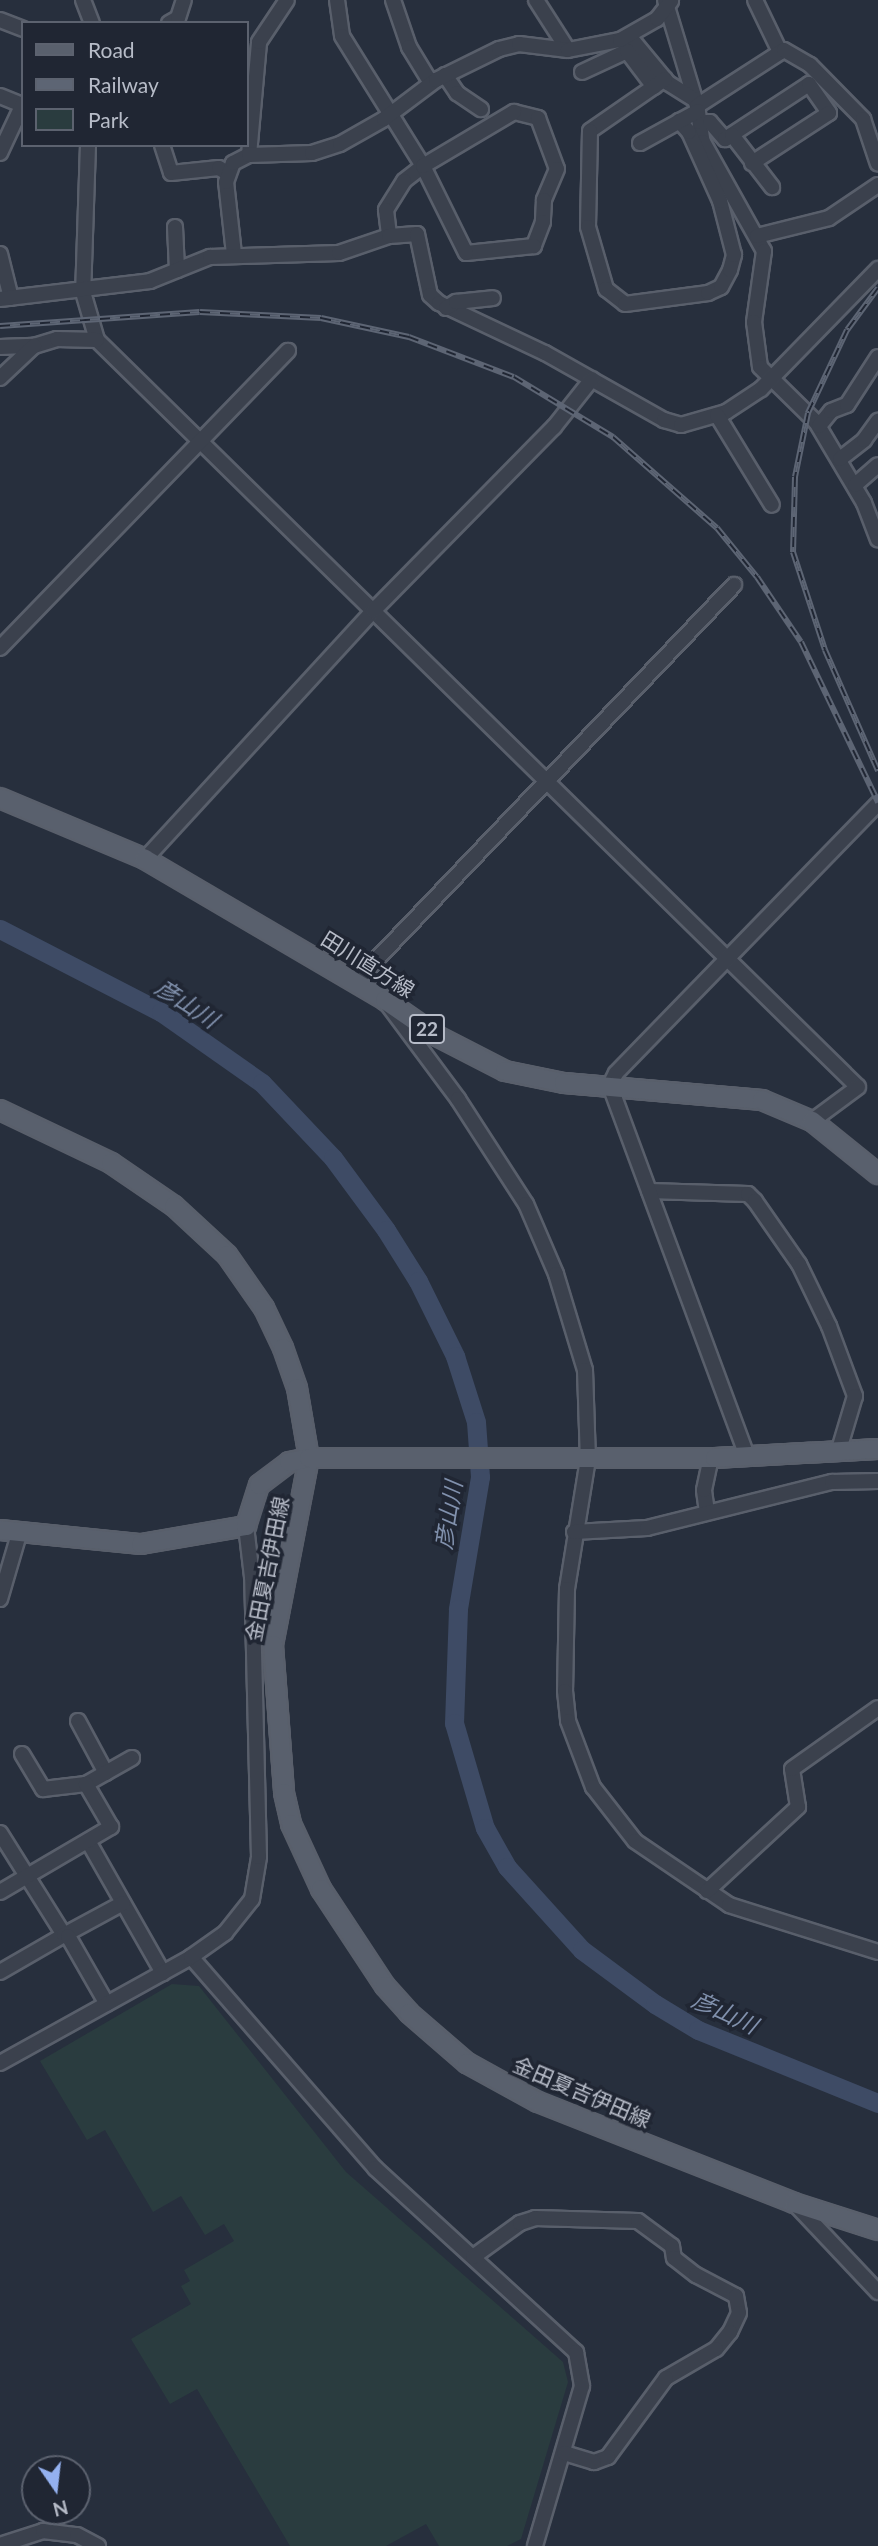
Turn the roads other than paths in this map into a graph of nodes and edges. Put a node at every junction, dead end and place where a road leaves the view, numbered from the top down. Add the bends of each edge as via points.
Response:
1 (83, 0) edge
2 (184, 0) edge
3 (337, 0) edge
4 (393, 0) edge
5 (536, 0) edge
6 (755, 0) edge
7 (284, 2) edge
8 (668, 2) edge
9 (0, 20) edge
10 (91, 21) edge
11 (173, 21) edge
12 (21, 28) edge
13 (629, 36) junction
14 (568, 50) junction
15 (780, 52) junction
16 (582, 72) dead end
17 (445, 75) junction
18 (431, 83) junction
19 (659, 83) junction
20 (0, 96) edge
21 (21, 104) edge
22 (21, 106) edge
23 (481, 109) dead end
24 (697, 110) junction
25 (391, 113) junction
26 (679, 121) junction
27 (732, 135) junction
28 (640, 143) dead end
29 (88, 147) edge
30 (163, 147) edge
31 (0, 153) edge
32 (249, 155) junction
33 (752, 163) junction
34 (878, 164) edge
35 (423, 166) junction
36 (227, 173) junction
37 (878, 185) edge
38 (772, 187) dead end
39 (175, 227) dead end
40 (389, 236) junction
41 (757, 236) junction
42 (0, 254) edge
43 (234, 254) junction
44 (878, 269) edge
45 (177, 270) junction
46 (83, 292) junction
47 (493, 298) dead end
48 (6, 299) edge
49 (446, 308) junction
50 (97, 341) junction
51 (34, 346) junction
52 (0, 347) edge
53 (288, 351) dead end
54 (878, 357) edge
55 (0, 378) edge
56 (774, 378) junction
57 (592, 379) junction
58 (717, 415) junction
59 (878, 421) edge
60 (819, 426) junction
61 (200, 442) junction
62 (840, 458) junction
63 (878, 465) edge
64 (855, 485) junction
65 (772, 505) dead end
66 (874, 514) edge
67 (878, 539) edge
68 (734, 585) dead end
69 (373, 611) junction
70 (0, 648) edge
71 (546, 783) junction
72 (0, 798) edge
73 (878, 804) edge
74 (145, 859) junction
75 (727, 957) junction
76 (355, 982) junction
77 (385, 1000) junction
78 (610, 1085) junction
79 (0, 1110) edge
80 (812, 1121) junction
81 (878, 1174) edge
82 (649, 1191) junction
83 (878, 1449) edge
84 (838, 1453) junction
85 (747, 1456) junction
86 (316, 1458) junction
87 (582, 1458) junction
88 (711, 1458) junction
89 (878, 1481) edge
90 (707, 1512) junction
91 (246, 1525) junction
92 (0, 1530) edge
93 (574, 1532) junction
94 (19, 1534) junction
95 (0, 1599) edge
96 (878, 1707) edge
97 (78, 1721) dead end
98 (22, 1754) dead end
99 (132, 1758) dead end
100 (106, 1773) junction
101 (86, 1784) junction
102 (0, 1833) edge
103 (88, 1841) junction
104 (28, 1876) junction
105 (707, 1891) junction
106 (0, 1892) edge
107 (123, 1903) junction
108 (66, 1936) junction
109 (878, 1952) edge
110 (191, 1957) junction
111 (0, 1972) edge
112 (163, 1973) junction
113 (107, 2004) junction
114 (1, 2060) edge
115 (794, 2203) junction
116 (878, 2230) edge
117 (473, 2257) junction
118 (878, 2292) edge
119 (564, 2453) junction
120 (0, 2545) edge
121 (98, 2546) edge
122 (535, 2546) edge

1 - 10 street
2 - 11 street
3 - 25 street via 342,36
4 - 18 street via 409,47
5 - 14 street
6 - 15 street
7 - 32 street via 259,42
8 - 13 street
8 - 24 street
9 - 12 street
13 - 14 street
13 - 19 street
14 - 17 street via 519,44
15 - 24 street
15 - 34 street via 795,54 810,65 863,119
16 - 19 street via 627,51
17 - 18 street
17 - 23 street via 457,93
18 - 25 street
19 - 24 street
19 - 26 street via 590,131 588,227 606,289 625,304 708,293 721,286 732,263 720,201
20 - 21 street
22 - 31 street
24 - 26 street
24 - 27 street via 725,139
24 - 41 street via 703,142
25 - 32 street via 340,144 312,153
25 - 35 street
26 - 28 street
27 - 33 street
27 - 33 street via 809,84 829,113
29 - 46 street
30 - 36 street via 171,173 219,168
32 - 36 street
33 - 38 street
35 - 35 street via 514,112 538,118 557,169 534,246 467,253
35 - 40 street via 404,181 386,210
36 - 43 street
37 - 41 street via 828,218
39 - 45 street
40 - 43 street via 338,253
40 - 49 street via 417,234 430,295
41 - 56 street via 764,260 754,322 760,367
42 - 48 street
43 - 45 street via 210,257
44 - 56 street
45 - 46 street via 150,281
46 - 48 street
46 - 50 street
47 - 49 street via 456,302
49 - 57 street
50 - 51 street via 57,339
50 - 61 street
51 - 52 street
51 - 55 street
53 - 61 street
54 - 60 street via 846,405 831,411
56 - 58 street
56 - 60 street
57 - 58 street via 681,425
57 - 69 street via 554,427
58 - 65 street
59 - 62 street via 864,440
60 - 62 street
61 - 69 street
61 - 70 street
62 - 64 street
63 - 64 street
64 - 66 street
66 - 67 street
68 - 71 street
69 - 71 street
69 - 74 street
71 - 75 street
71 - 76 street
72 - 74 main road, 田川直方線 / 22
73 - 75 street
74 - 76 main road, 田川直方線 / 22
75 - 78 street
75 - 80 street via 858,1087
76 - 77 main road, 田川直方線 / 22
77 - 78 main road, 田川直方線 / 22 via 437,1036 505,1071 564,1083
77 - 87 street via 526,1204 556,1274 584,1370
78 - 80 main road, 田川直方線 / 22 via 762,1100
78 - 82 street
79 - 86 main road, 金田夏吉伊田線 via 111,1163 174,1206 227,1255 264,1308 283,1348
80 - 81 main road, 田川直方線 / 22
82 - 84 street via 748,1194 755,1201 799,1264 830,1326 855,1396
82 - 85 street
83 - 84 main road, 金田夏吉伊田線
84 - 85 main road, 金田夏吉伊田線
85 - 88 main road, 金田夏吉伊田線
86 - 87 main road, 金田夏吉伊田線
86 - 91 main road, 金田夏吉伊田線 via 289,1462 259,1486
86 - 115 main road, 金田夏吉伊田線 via 276,1620 273,1686 291,1824 321,1889 358,1949 409,2013 479,2070 538,2102
87 - 88 main road, 金田夏吉伊田線
87 - 93 street
88 - 90 street via 704,1490
89 - 90 street via 832,1482
90 - 93 street via 647,1528
91 - 94 main road, 金田夏吉伊田線 via 141,1544
91 - 110 street via 254,1628 257,1879 241,1916
92 - 94 main road, 金田夏吉伊田線
93 - 105 street via 567,1589 565,1691 577,1752 593,1787 635,1842
94 - 95 street
96 - 105 street via 792,1769 797,1807
97 - 100 street
98 - 101 street via 43,1789
99 - 100 street
100 - 101 street
101 - 103 street via 111,1827
102 - 104 street
103 - 104 street
103 - 107 street
104 - 106 street
104 - 108 street
105 - 109 street via 729,1905
107 - 108 street
107 - 112 street
108 - 111 street
108 - 113 street
110 - 112 street
110 - 117 street via 375,2168
112 - 113 street
113 - 114 street
115 - 116 main road, 金田夏吉伊田線
115 - 118 street
117 - 119 street via 576,2353 583,2378
117 - 119 street via 520,2223 535,2218 638,2221 672,2246 674,2258 696,2275 736,2296 739,2313 730,2332 716,2349 666,2378 608,2457 594,2462
119 - 122 street
120 - 121 street via 43,2531 77,2535

